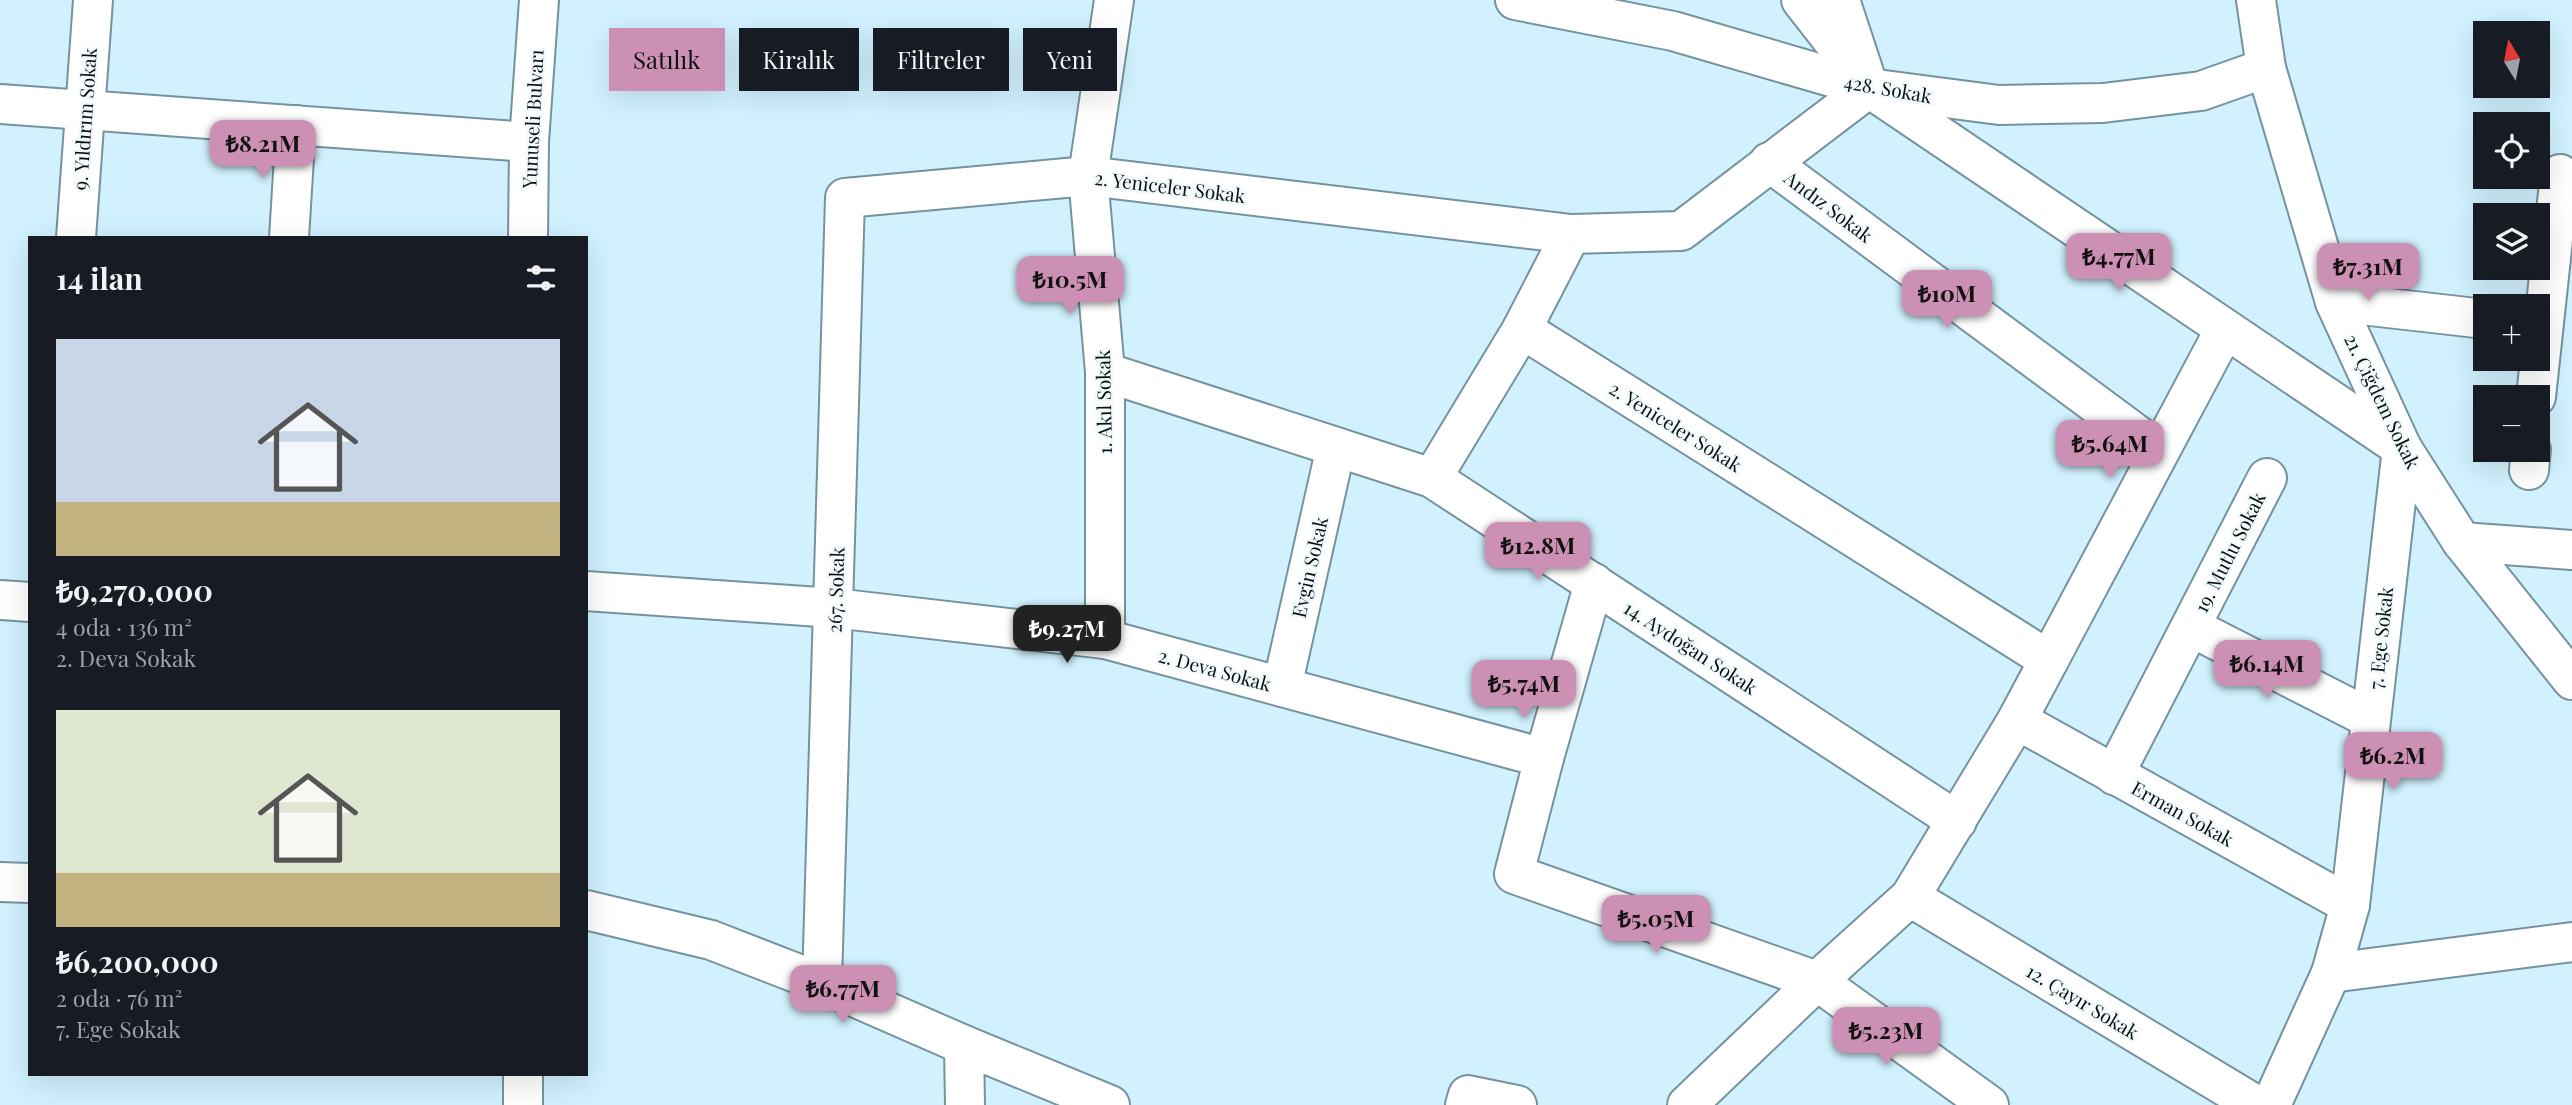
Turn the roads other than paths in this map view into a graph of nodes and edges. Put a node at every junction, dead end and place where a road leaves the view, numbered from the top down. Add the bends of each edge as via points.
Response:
1 (93, 0) edge
2 (539, 0) edge
3 (1114, 0) edge
4 (1515, 0) edge
5 (1801, 0) edge
6 (1840, 0) edge
7 (2256, 0) edge
8 (2266, 68) junction
9 (1869, 88) junction
10 (0, 104) edge
11 (85, 110) junction
12 (296, 125) junction
13 (529, 142) junction
14 (1769, 162) junction
15 (2560, 174) dead end
16 (1088, 176) junction
17 (845, 198) joint
18 (1571, 234) junction
19 (76, 236) edge
20 (289, 236) edge
21 (528, 236) edge
22 (2335, 302) junction
23 (2473, 317) edge
24 (2551, 326) edge
25 (1522, 329) junction
26 (2225, 329) junction
27 (1105, 372) junction
28 (2539, 385) edge
29 (1336, 447) junction
30 (2402, 449) junction
31 (2159, 451) junction
32 (1433, 478) junction
33 (2267, 478) dead end
34 (2462, 542) junction
35 (2572, 550) edge
36 (1594, 583) junction
37 (588, 591) edge
38 (0, 600) edge
39 (28, 602) edge
40 (834, 608) junction
41 (2191, 627) junction
42 (1105, 639) junction
43 (2049, 660) junction
44 (2566, 663) edge
45 (1282, 687) junction
46 (2371, 719) junction
47 (2017, 720) junction
48 (1544, 758) junction
49 (2114, 775) junction
50 (1957, 821) junction
51 (0, 882) edge
52 (28, 883) edge
53 (1910, 897) junction
54 (2350, 905) junction
55 (588, 910) edge
56 (2572, 942) edge
57 (2331, 974) junction
58 (1817, 981) junction
59 (822, 983) junction
60 (964, 1045) junction
61 (523, 1076) edge
62 (523, 1105) edge
63 (965, 1105) edge
64 (1110, 1105) edge
65 (1465, 1105) edge
66 (1517, 1105) edge
67 (1687, 1105) edge
68 (1989, 1105) edge
69 (2256, 1105) edge
70 (2270, 1105) edge

1 - 11 street, 9. Yıldırım Sokak
2 - 13 street, Yunuseli Bulvarı
3 - 16 street, 1. Akıl Sokak
4 - 9 street, 428. Sokak via 1673,31
5 - 9 street
6 - 9 street
7 - 8 street, 21. Çiğdem Sokak
8 - 9 street, 428. Sokak via 2201,91 2103,103 1999,105
8 - 22 street, 21. Çiğdem Sokak
9 - 14 street, 2. Yeniceler Sokak
9 - 26 street
10 - 11 street
11 - 12 street
11 - 19 street, 9. Yıldırım Sokak
12 - 13 street
12 - 20 street
13 - 21 street, Yunuseli Bulvarı
14 - 18 street, 2. Yeniceler Sokak via 1681,231
14 - 31 street, Andız Sokak
15 - 24 street
16 - 17 street, 2. Yeniceler Sokak
16 - 18 street, 2. Yeniceler Sokak
16 - 27 street, 1. Akıl Sokak
17 - 40 street, 267. Sokak
18 - 25 street
22 - 23 street
22 - 30 street, 21. Çiğdem Sokak
24 - 28 street
25 - 32 street
25 - 43 street, 2. Yeniceler Sokak
26 - 30 street
26 - 31 street
27 - 29 street, 14. Aydoğan Sokak
27 - 42 street, 1. Akıl Sokak
29 - 32 street, 14. Aydoğan Sokak
29 - 45 street, Evgin Sokak
30 - 34 street, 21. Çiğdem Sokak
30 - 46 street, 7. Ege Sokak
31 - 43 street
32 - 36 street, 14. Aydoğan Sokak
33 - 41 street, 19. Mutlu Sokak
34 - 35 street
34 - 44 street, 21. Çiğdem Sokak
36 - 48 street
36 - 50 street, 14. Aydoğan Sokak
37 - 40 street, 2. Deva Sokak
38 - 39 street
40 - 42 street, 2. Deva Sokak
40 - 59 street, 267. Sokak
41 - 46 street
41 - 49 street, 19. Mutlu Sokak
42 - 45 street, 2. Deva Sokak
43 - 47 street
45 - 48 street, 2. Deva Sokak
46 - 54 street, 7. Ege Sokak
47 - 49 street, Erman Sokak
47 - 50 street
48 - 58 street via 1514,874
49 - 54 street, Erman Sokak
50 - 53 street
51 - 52 street
53 - 58 street
53 - 69 street, 12. Çayır Sokak
54 - 57 street, 7. Ege Sokak
55 - 59 street via 711,940
56 - 57 street
57 - 70 street, 7. Ege Sokak
58 - 67 street
58 - 68 street
59 - 60 street
60 - 63 street
60 - 64 street
61 - 62 street
65 - 66 street via 1468,1095

